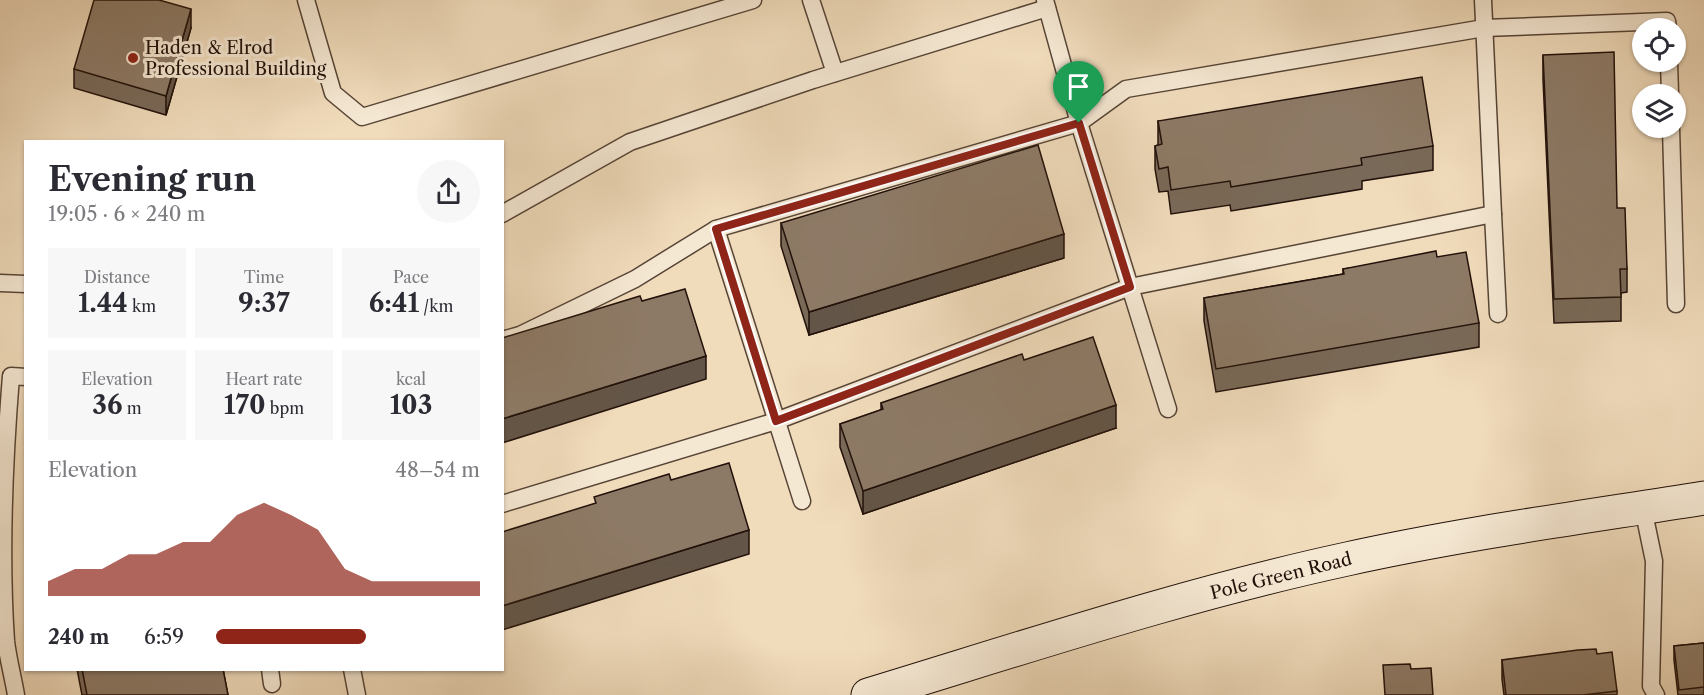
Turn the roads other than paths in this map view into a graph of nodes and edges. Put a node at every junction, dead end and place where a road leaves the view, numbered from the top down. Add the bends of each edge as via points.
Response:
1 (306, 0) edge
2 (753, 0) edge
3 (811, 0) edge
4 (1483, 0) edge
5 (1046, 4) edge
6 (1632, 22) edge
7 (1484, 28) junction
8 (835, 73) junction
9 (1079, 123) junction
10 (1671, 138) edge
11 (504, 213) edge
12 (1493, 214) junction
13 (716, 229) junction
14 (0, 283) edge
15 (24, 284) edge
16 (1130, 287) junction
17 (1676, 304) dead end
18 (1498, 314) dead end
19 (504, 339) edge
20 (24, 376) edge
21 (1168, 409) dead end
22 (776, 421) junction
23 (1704, 498) edge
24 (802, 501) dead end
25 (504, 503) edge
26 (1643, 508) junction
27 (2, 618) edge
28 (352, 671) edge
29 (16, 695) edge
30 (357, 695) edge
31 (868, 695) edge
32 (1656, 695) edge

1 - 2 lane via 333,93 362,117
3 - 8 lane
4 - 7 lane
5 - 8 lane
5 - 9 lane
6 - 7 lane
7 - 9 lane via 1126,88
7 - 12 lane
8 - 11 lane via 630,142
9 - 13 lane
9 - 16 lane
10 - 17 lane
12 - 16 lane
12 - 18 lane
13 - 19 lane via 635,279
13 - 22 lane
14 - 15 lane
16 - 21 lane
16 - 22 lane
20 - 27 lane via 11,376 4,459
22 - 24 lane
22 - 25 lane
23 - 26 main road, Pole Green Road
26 - 31 main road, Pole Green Road via 1359,557 1259,580
26 - 32 lane via 1653,561 1651,686
27 - 29 lane
28 - 30 lane

